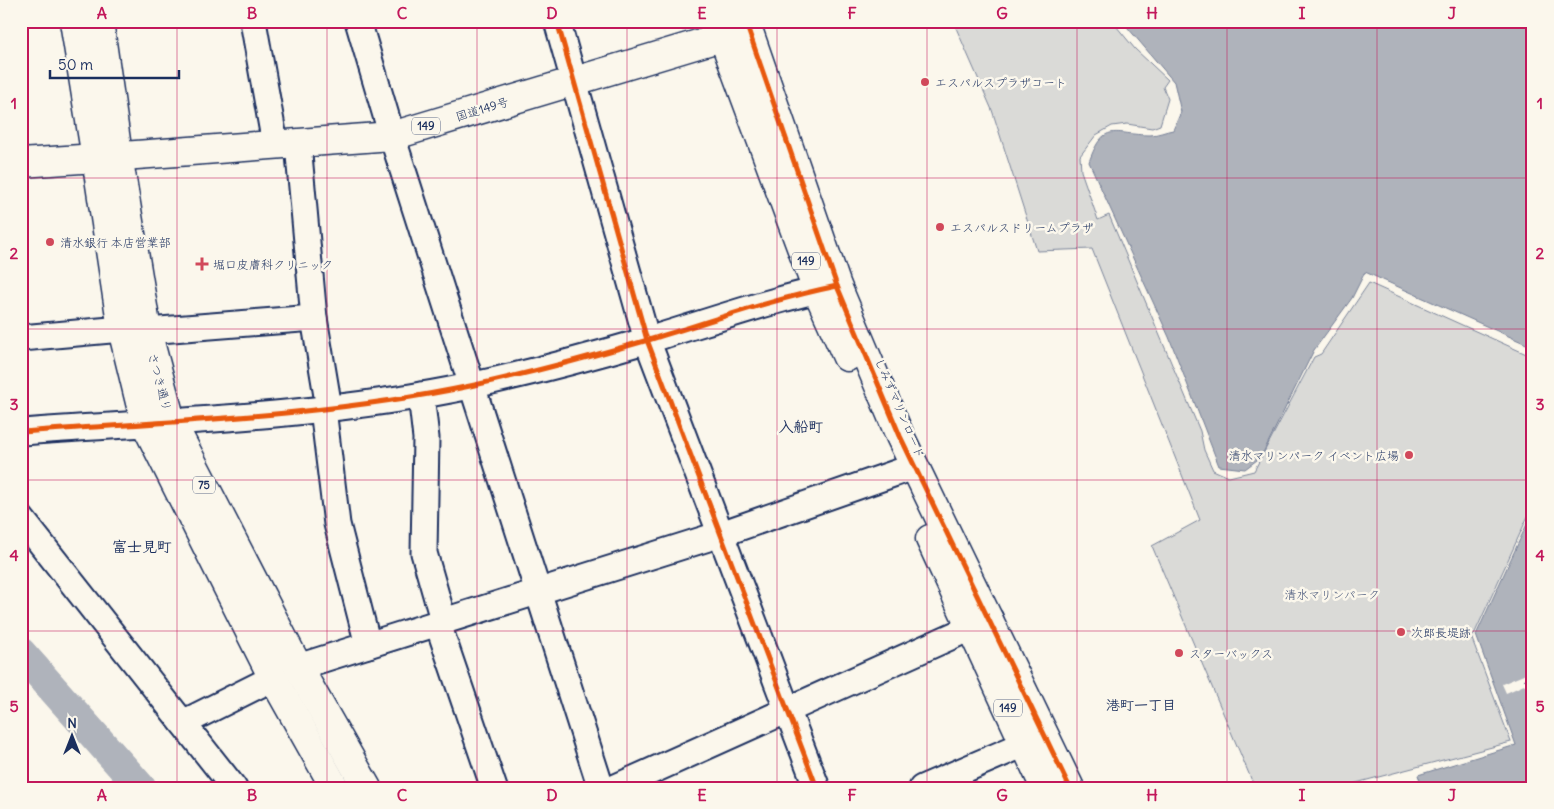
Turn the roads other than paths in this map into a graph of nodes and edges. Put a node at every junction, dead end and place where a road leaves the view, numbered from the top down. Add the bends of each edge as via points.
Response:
1 (74, 21) edge
2 (99, 21) edge
3 (253, 21) edge
4 (358, 21) edge
5 (557, 21) edge
6 (729, 26) edge
7 (574, 82) junction
8 (392, 136) junction
9 (287, 144) junction
10 (107, 157) junction
11 (21, 163) edge
12 (827, 288) junction
13 (314, 318) junction
14 (135, 330) junction
15 (21, 338) edge
16 (647, 340) junction
17 (472, 385) junction
18 (421, 395) junction
19 (326, 409) junction
20 (158, 422) junction
21 (21, 432) edge
22 (906, 469) junction
23 (21, 518) edge
24 (721, 534) junction
25 (540, 592) junction
26 (441, 623) junction
27 (980, 624) junction
28 (368, 645) junction
29 (298, 667) junction
30 (273, 678) junction
31 (788, 711) junction
32 (184, 724) junction
33 (1036, 739) junction
34 (234, 788) edge
35 (335, 788) edge
36 (368, 788) edge
37 (494, 788) edge
38 (601, 788) edge
39 (614, 788) edge
40 (817, 788) edge
41 (922, 788) edge
42 (1045, 788) edge
43 (1070, 788) edge

1 - 10 main road, さつき通り
2 - 10 main road, さつき通り
3 - 9 street
4 - 8 street
5 - 7 street
6 - 7 main road, 国道149号 / 149
6 - 12 main road, しみずマリンロード / 149
7 - 8 main road, 国道149号 / 149
7 - 16 street
8 - 9 main road, 国道149号 / 149
8 - 17 street
9 - 10 main road, 国道149号 / 149
9 - 13 street
10 - 11 main road, 国道149号
10 - 14 main road, さつき通り / 75
12 - 16 street
12 - 22 main road, しみずマリンロード / 149
13 - 14 street
13 - 19 street
14 - 15 street
14 - 20 main road, さつき通り / 75
16 - 17 street
16 - 24 street
17 - 18 street
17 - 25 street
18 - 19 street
18 - 26 street via 426,438 424,553
19 - 20 street
19 - 28 street via 337,524
20 - 21 street
20 - 29 main road, さつき通り / 75
20 - 30 main road, さつき通り / 75
22 - 24 street
22 - 27 main road, しみずマリンロード / 149
23 - 32 street
24 - 25 street
24 - 31 street
25 - 26 street
25 - 38 street
26 - 28 street
26 - 37 street
27 - 31 street
27 - 33 main road, しみずマリンロード / 149
28 - 29 street
29 - 30 main road
29 - 36 main road, さつき通り / 75
30 - 32 street
30 - 35 main road, さつき通り / 75
31 - 39 street
31 - 40 street
32 - 34 street
33 - 41 street
33 - 42 main road, しみずマリンロード / 149
33 - 43 main road, しみずマリンロード / 149

